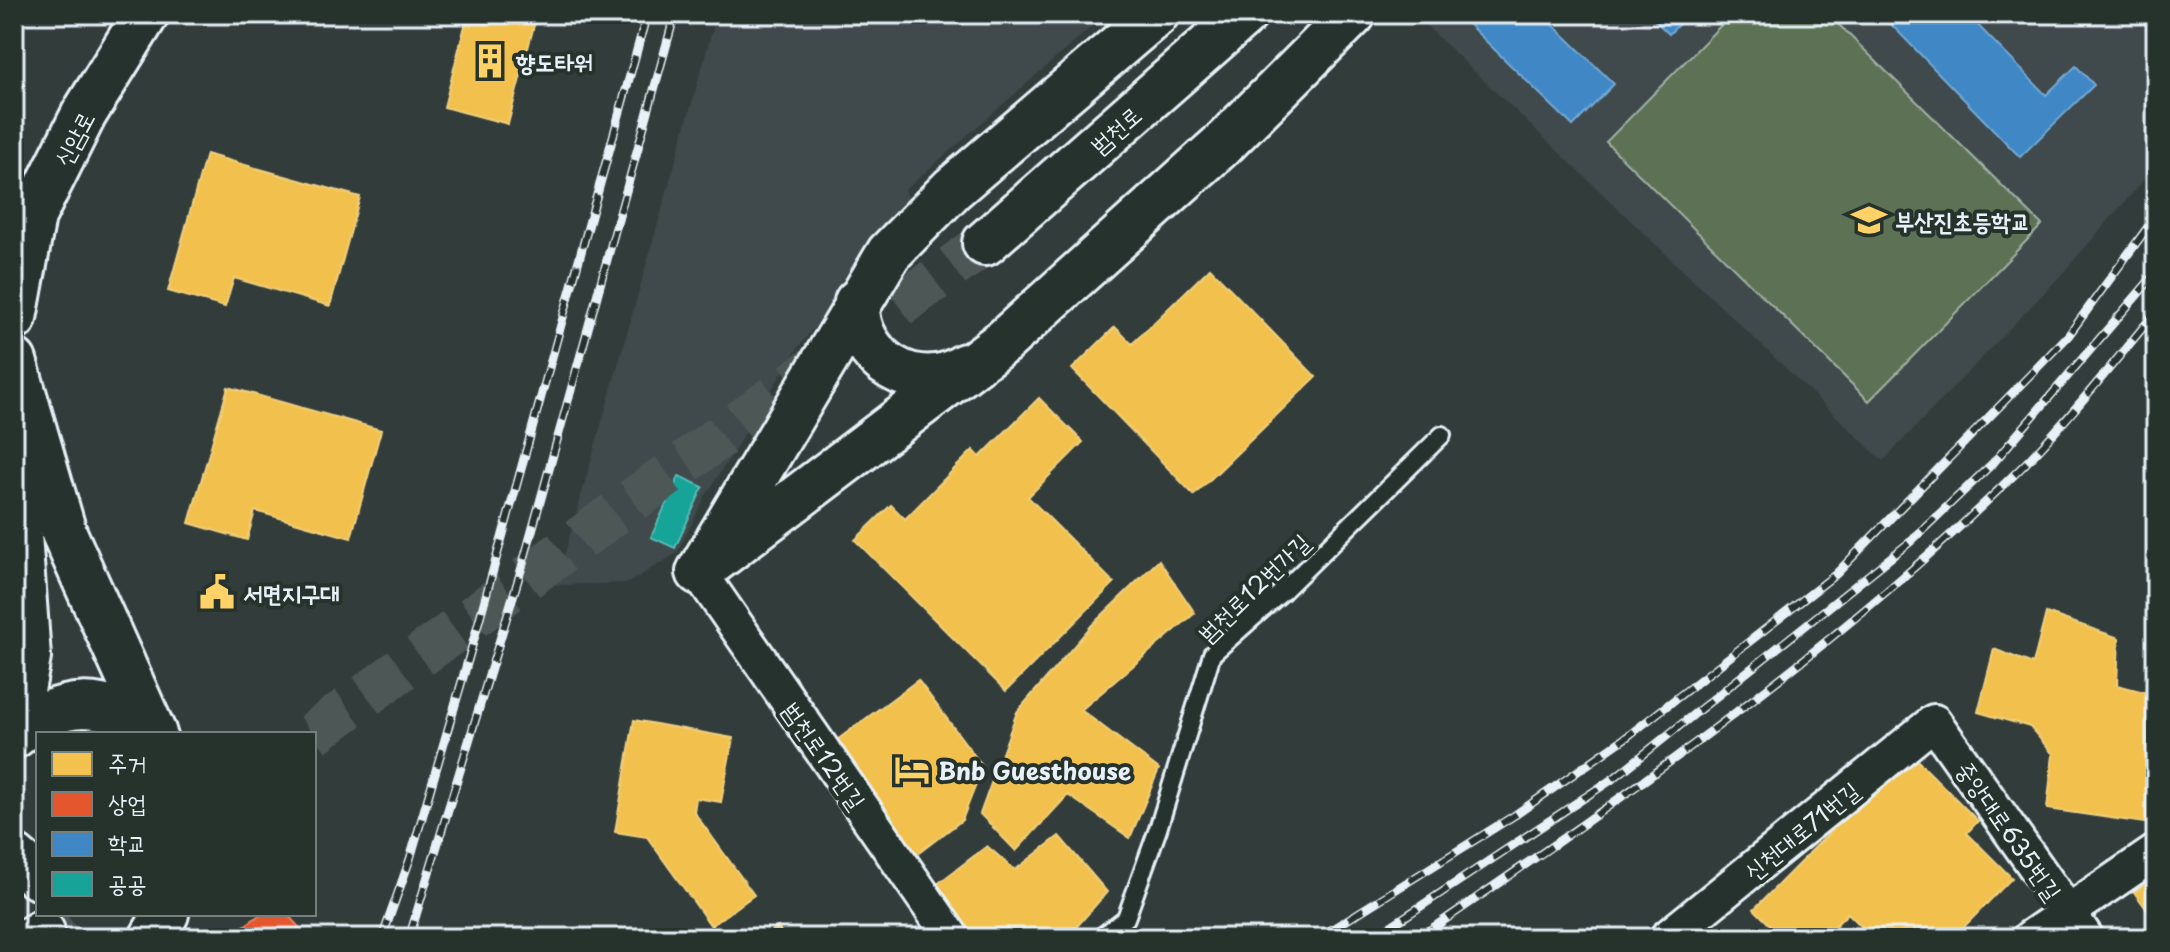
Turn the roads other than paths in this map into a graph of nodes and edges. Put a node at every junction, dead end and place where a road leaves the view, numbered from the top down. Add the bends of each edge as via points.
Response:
1 (146, 14) edge
2 (1156, 14) edge
3 (1245, 14) edge
4 (1353, 14) edge
5 (985, 243) tunnel mouth
6 (857, 302) junction
7 (14, 318) edge
8 (1004, 341) junction
9 (14, 361) edge
10 (1442, 435) dead end
11 (14, 467) edge
12 (699, 572) junction
13 (1934, 722) joint
14 (150, 732) edge
15 (151, 732) edge
16 (14, 735) edge
17 (2156, 852) edge
18 (14, 857) edge
19 (36, 875) edge
20 (165, 916) edge
21 (2077, 925) edge
22 (152, 938) edge
23 (952, 938) edge
24 (1100, 938) edge
25 (1667, 938) edge
26 (2030, 938) edge

1 - 7 main road, 신암로 via 84,114 33,216
2 - 6 main road via 952,189 889,253
3 - 5 main road, 범천로
4 - 8 main road via 1225,142
6 - 8 main road via 856,321 871,350 897,372 923,380 954,373
6 - 12 main road
8 - 12 main road
9 - 15 main road via 64,533
10 - 24 lane, 범천로12번가길 via 1212,654 1126,918
11 - 16 main road via 28,657
12 - 23 street, 범천로12번길
13 - 21 street, 중앙대로635번길
13 - 25 street, 신천대로71번길
14 - 16 main road via 131,717 102,706 70,706 40,716
17 - 21 street
18 - 19 main road
20 - 22 main road
21 - 26 street

